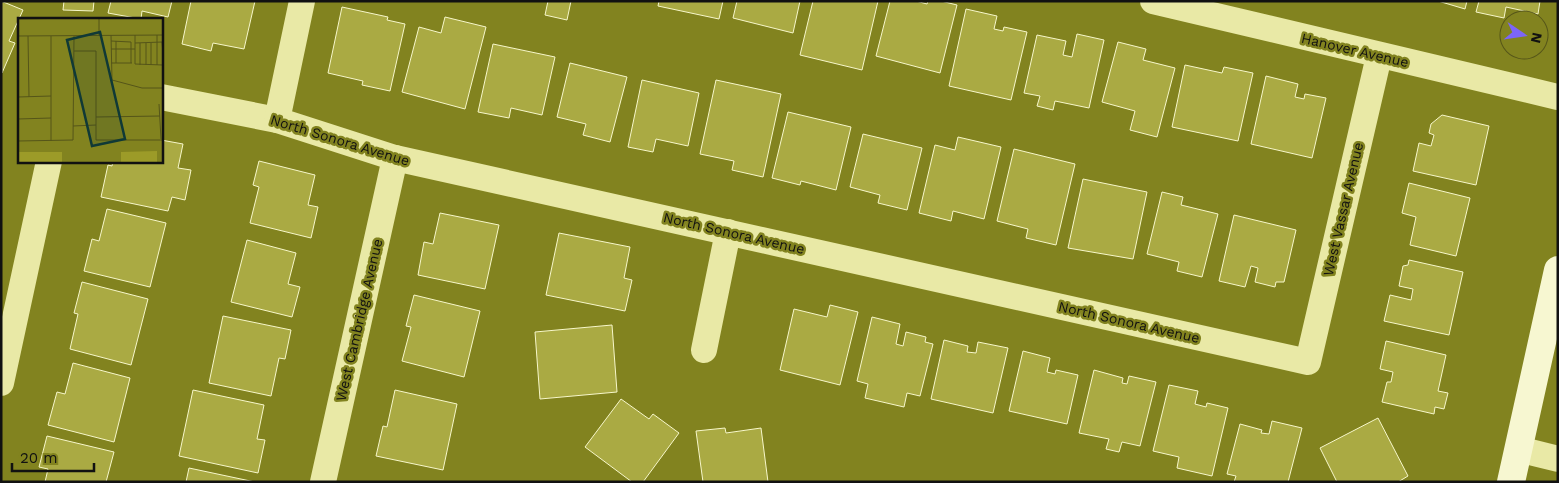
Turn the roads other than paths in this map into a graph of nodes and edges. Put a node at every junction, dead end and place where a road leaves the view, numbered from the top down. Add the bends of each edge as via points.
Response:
1 (302, 1) edge
2 (1153, 1) edge
3 (1379, 56) junction
4 (162, 97) edge
5 (1558, 97) edge
6 (277, 120) junction
7 (395, 158) junction
8 (49, 162) edge
9 (728, 232) junction
10 (1558, 270) edge
11 (704, 350) dead end
12 (1308, 362) joint
13 (1, 383) edge
14 (1518, 449) junction
15 (1558, 458) edge
16 (323, 482) edge
17 (1511, 482) edge

1 - 6 street
2 - 3 street, Hanover Avenue
3 - 5 street, Hanover Avenue
3 - 12 street, West Vassar Avenue
4 - 6 street, North Sonora Avenue
6 - 7 street, North Sonora Avenue
7 - 9 street, North Sonora Avenue
7 - 16 street, West Cambridge Avenue
8 - 13 street
9 - 11 street
9 - 12 street, North Sonora Avenue
10 - 14 main road
14 - 15 street
14 - 17 main road

